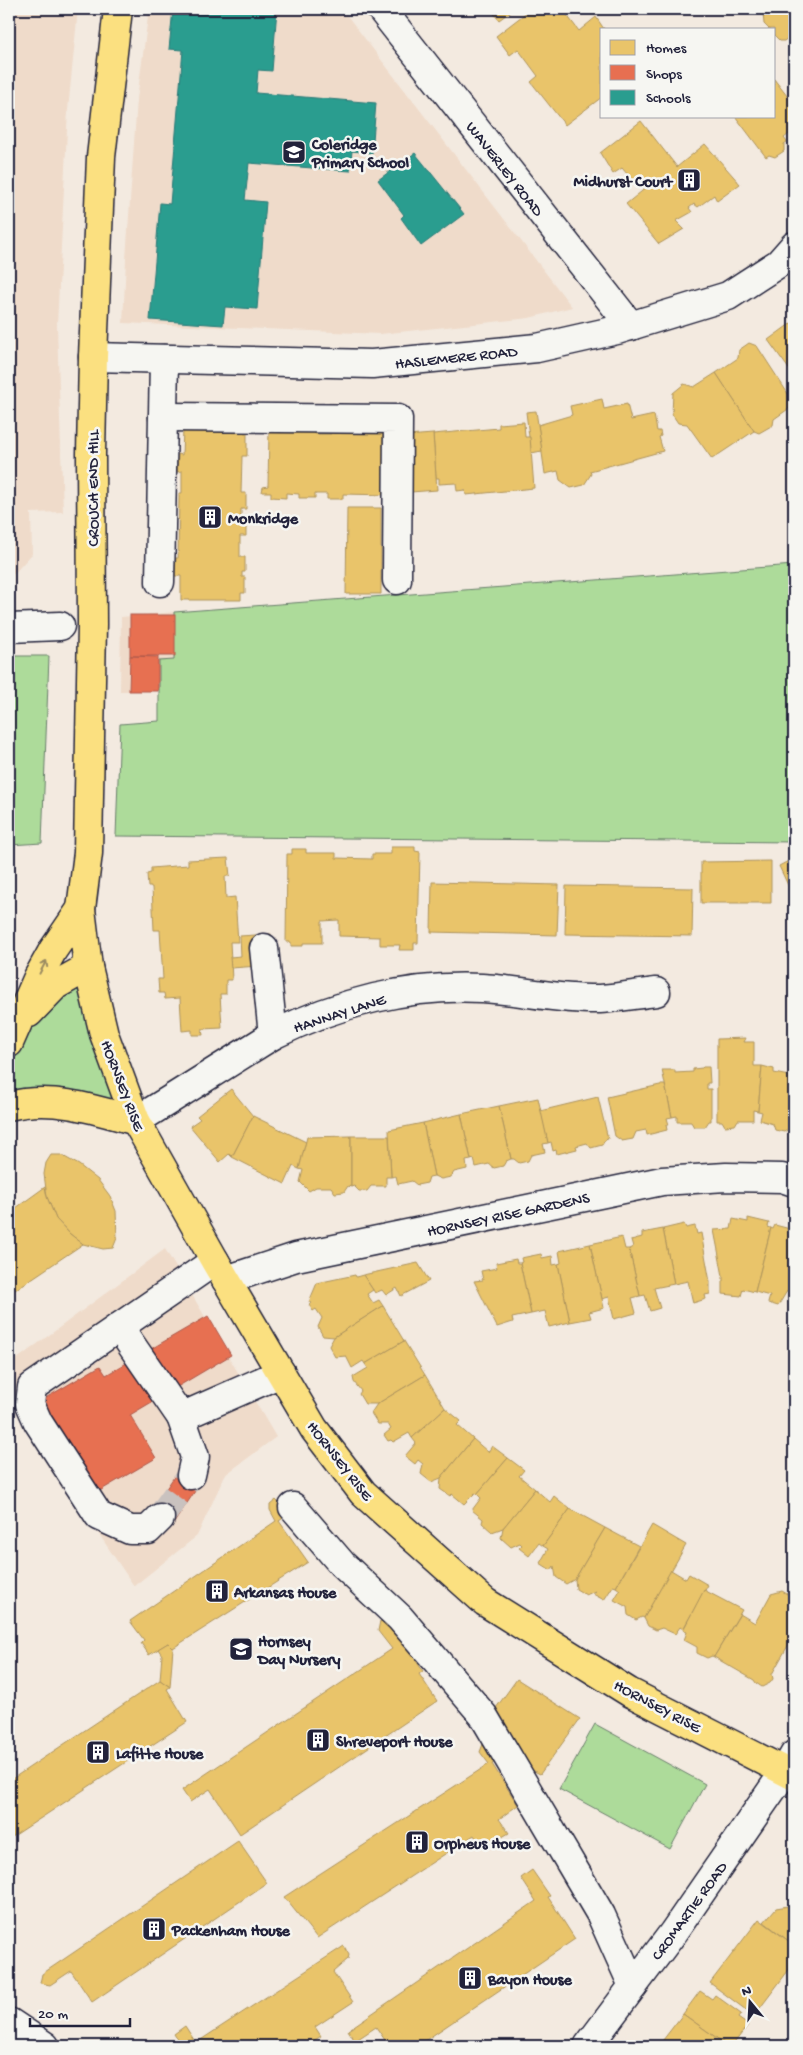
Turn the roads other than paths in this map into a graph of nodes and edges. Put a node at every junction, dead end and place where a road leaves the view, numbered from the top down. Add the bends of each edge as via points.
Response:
1 (118, 9) edge
2 (381, 9) edge
3 (794, 246) edge
4 (631, 326) junction
5 (93, 357) junction
6 (164, 359) junction
7 (163, 417) junction
8 (397, 580) dead end
9 (160, 582) dead end
10 (60, 626) dead end
11 (9, 628) edge
12 (81, 909) junction
13 (264, 948) dead end
14 (88, 967) junction
15 (656, 992) dead end
16 (12, 1035) edge
17 (273, 1035) junction
18 (9, 1106) edge
19 (136, 1121) junction
20 (794, 1182) edge
21 (220, 1271) junction
22 (119, 1328) junction
23 (281, 1373) junction
24 (182, 1417) junction
25 (191, 1475) tunnel mouth
26 (293, 1507) dead end
27 (160, 1518) tunnel mouth
28 (791, 1767) edge
29 (633, 1986) junction
30 (9, 2022) edge
31 (45, 2046) edge
32 (588, 2046) edge

1 - 5 main road, CROUCH END HILL via 101,157
2 - 4 street, WAVERLEY ROAD
3 - 4 street, HASLEMERE ROAD via 779,262 728,296
4 - 6 street, HASLEMERE ROAD via 537,348 372,364
5 - 6 street, HASLEMERE ROAD
5 - 12 main road, CROUCH END HILL via 91,722 88,853
6 - 7 street
7 - 8 street via 398,419
7 - 9 street
10 - 11 street
12 - 14 main road, CROUCH END HILL
16 -> 12 main road via 52,950
13 - 17 street
14 - 16 main road via 56,985
14 - 19 main road, HORNSEY RISE via 104,1034
15 - 17 street, HANNAY LANE via 599,999 482,988 429,989 370,998 297,1023
17 - 19 street, HANNAY LANE
18 - 19 main road via 24,1102 78,1105
19 - 21 main road, HORNSEY RISE
20 - 21 street, HORNSEY RISE GARDENS via 782,1178 726,1177 662,1181
21 - 22 street, HORNSEY RISE GARDENS
21 - 23 main road, HORNSEY RISE
22 - 24 street
22 - 27 street, HORNSEY RISE GARDENS via 32,1387 30,1404 38,1422 99,1516 130,1530 148,1530
23 - 24 street
23 - 28 main road, HORNSEY RISE via 314,1429 363,1493 485,1602 629,1692
24 - 25 street via 195,1457
26 - 29 street via 342,1564 400,1618 483,1715 601,1915
28 - 29 street, CROMARTIE ROAD
29 - 32 street, CROMARTIE ROAD
30 - 31 street

